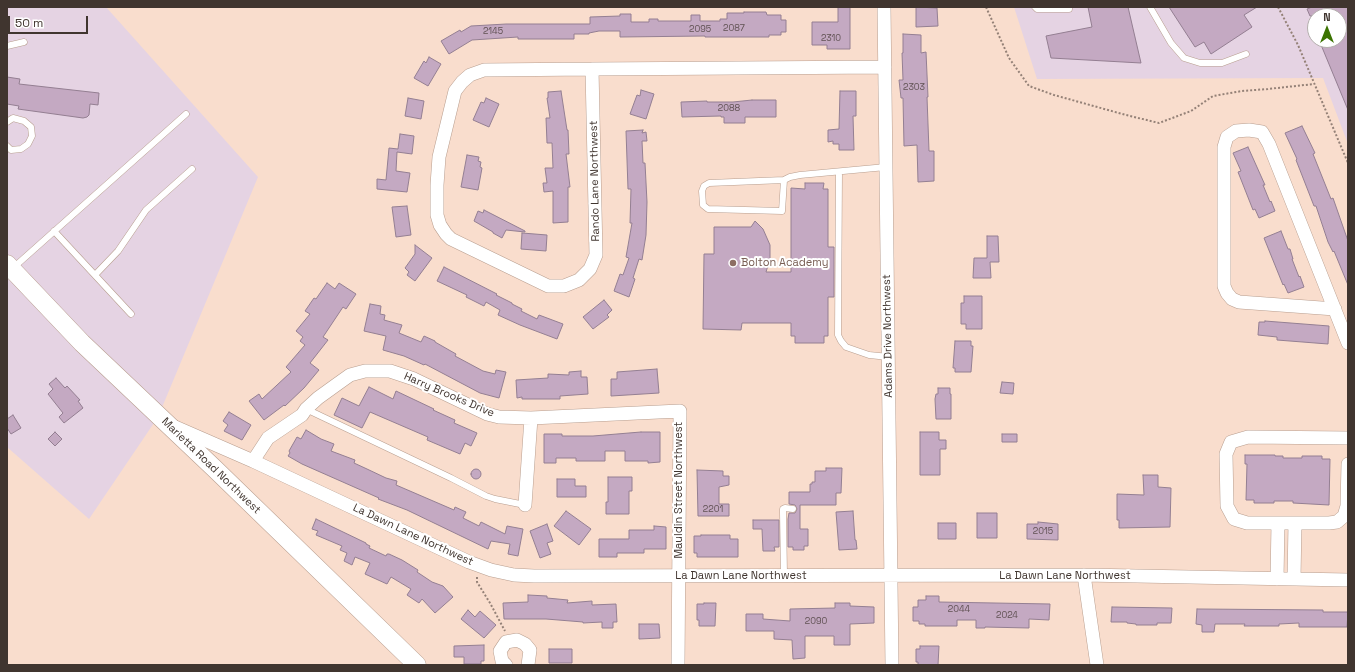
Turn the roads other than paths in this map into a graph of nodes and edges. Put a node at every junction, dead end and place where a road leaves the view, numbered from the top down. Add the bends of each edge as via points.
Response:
1 (884, 7) edge
2 (1035, 7) edge
3 (1069, 7) edge
4 (1150, 7) edge
5 (24, 42) dead end
6 (7, 46) edge
7 (1246, 54) dead end
8 (885, 68) junction
9 (592, 69) junction
10 (186, 114) dead end
11 (7, 122) edge
12 (8, 150) edge
13 (886, 168) junction
14 (192, 169) dead end
15 (839, 172) junction
16 (784, 180) junction
17 (54, 231) junction
18 (9, 267) edge
19 (95, 275) junction
20 (1335, 309) junction
21 (131, 314) dead end
22 (1348, 343) edge
23 (889, 357) junction
24 (306, 410) junction
25 (680, 411) joint
26 (531, 418) junction
27 (166, 423) junction
28 (1348, 438) edge
29 (254, 461) junction
30 (1348, 464) edge
31 (525, 505) joint
32 (793, 509) dead end
33 (1278, 523) junction
34 (1295, 523) junction
35 (891, 575) junction
36 (678, 576) junction
37 (784, 576) junction
38 (1084, 576) junction
39 (1277, 579) junction
40 (1294, 579) junction
41 (1348, 580) edge
42 (417, 665) edge
43 (506, 665) edge
44 (528, 665) edge
45 (678, 665) edge
46 (892, 665) edge
47 (1097, 665) edge

1 - 8 street, Adams Drive Northwest
2 - 3 lane
4 - 7 lane via 1171,43 1184,58 1200,63 1222,63
5 - 6 lane
8 - 9 street, Rando Lane Northwest
8 - 13 street, Adams Drive Northwest
9 - 9 street, Rando Lane Northwest via 484,70 470,75 455,91 439,156 437,215 446,234 548,286 564,286 579,280 590,269 596,255
10 - 17 lane
11 - 12 lane via 13,118 24,121 31,127 32,136 28,144 21,149
13 - 15 lane
13 - 23 street, Adams Drive Northwest
14 - 19 lane via 146,210 118,251
15 - 16 lane via 790,176
15 - 23 lane via 838,335 846,347 869,356
16 - 16 lane via 709,183 702,191 703,205 708,209 782,211
17 - 18 lane
17 - 19 lane
18 - 27 main road, Marietta Road Northwest via 82,343
19 - 21 lane
20 - 20 street via 1269,144 1262,132 1236,131 1227,137 1224,148 1224,286 1227,293 1239,302
20 - 22 street
23 - 35 street, Adams Drive Northwest
24 - 26 street, Harry Brooks Drive via 318,398 350,376 365,371 390,371 414,379 487,414
24 - 29 street, Harry Brooks Drive via 268,438
24 - 31 lane via 486,496
25 - 26 street, Harry Brooks Drive
25 - 36 street, Mauldin Street Northwest
26 - 31 street
27 - 29 street, La Dawn Lane Northwest
27 - 42 main road, Marietta Road Northwest
28 - 33 street via 1248,436 1231,442 1226,454 1227,506 1234,519 1247,523
29 - 36 street, La Dawn Lane Northwest via 491,570 534,576
30 - 34 street via 1347,506 1344,516 1337,522
32 - 37 lane via 785,508 783,513
33 - 34 street
33 - 39 street
34 - 40 street
35 - 37 street, La Dawn Lane Northwest
35 - 38 street, La Dawn Lane Northwest
35 - 46 street, Adams Drive Northwest
36 - 37 street, La Dawn Lane Northwest
36 - 45 street, Mauldin Street Northwest
38 - 39 street, La Dawn Lane Northwest
38 - 47 street
39 - 40 street, La Dawn Lane Northwest
40 - 41 street, La Dawn Lane Northwest
43 - 44 street via 502,661 500,650 506,642 517,640 530,650

